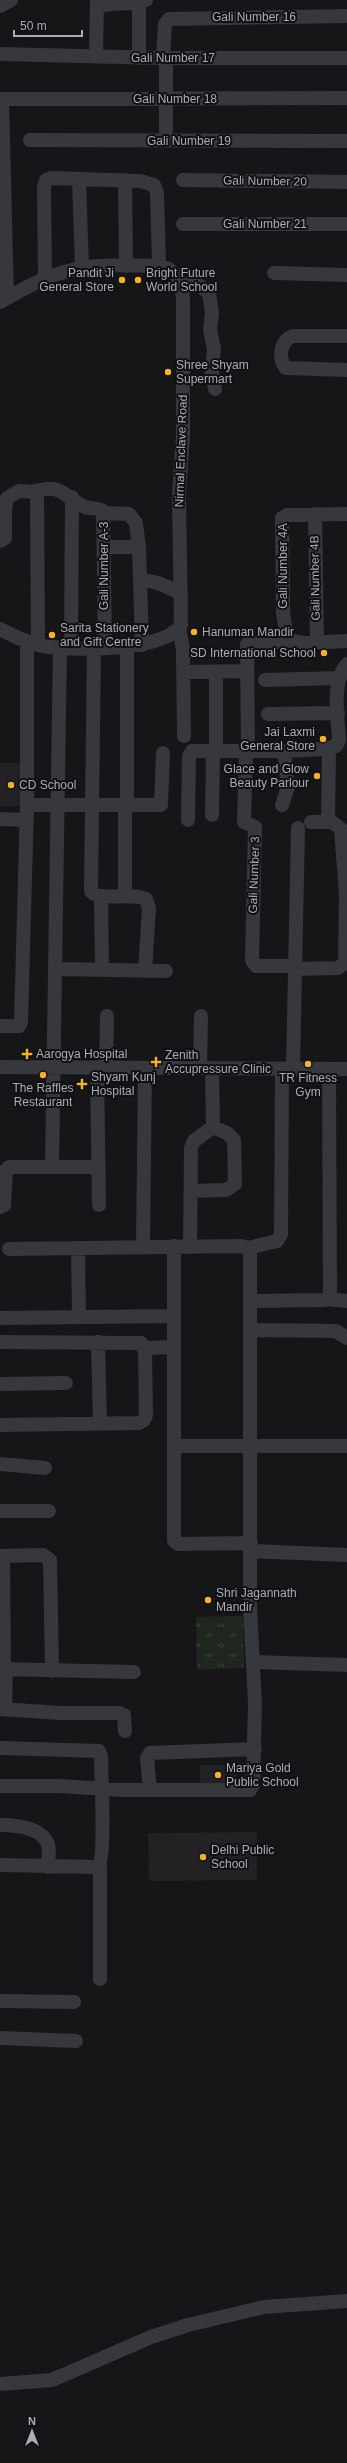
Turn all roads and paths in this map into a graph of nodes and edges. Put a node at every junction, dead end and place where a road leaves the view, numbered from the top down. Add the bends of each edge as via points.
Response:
1 (11, 0) edge
2 (142, 1) edge
3 (97, 4) edge
4 (0, 6) edge
5 (347, 16) edge
6 (0, 54) edge
7 (96, 57) junction
8 (139, 58) junction
9 (164, 58) junction
10 (347, 58) edge
11 (347, 98) edge
12 (166, 100) junction
13 (2, 129) edge
14 (30, 140) dead end
15 (166, 141) junction
16 (347, 141) edge
17 (79, 179) junction
18 (125, 180) junction
19 (184, 180) dead end
20 (347, 182) edge
21 (182, 224) dead end
22 (347, 224) edge
23 (126, 266) junction
24 (158, 266) junction
25 (82, 268) junction
26 (274, 273) dead end
27 (347, 275) edge
28 (45, 279) junction
29 (181, 285) junction
30 (3, 300) edge
31 (347, 336) edge
32 (347, 370) edge
33 (215, 389) dead end
34 (36, 491) junction
35 (72, 497) junction
36 (104, 513) junction
37 (315, 514) junction
38 (347, 514) edge
39 (0, 541) edge
40 (104, 547) junction
41 (139, 547) junction
42 (140, 579) junction
43 (181, 593) junction
44 (179, 628) junction
45 (0, 629) edge
46 (287, 640) junction
47 (347, 641) edge
48 (316, 642) junction
49 (32, 643) junction
50 (142, 644) junction
51 (66, 647) junction
52 (99, 647) junction
53 (127, 647) junction
54 (347, 664) edge
55 (246, 671) junction
56 (184, 672) junction
57 (216, 672) junction
58 (340, 678) junction
59 (265, 680) dead end
60 (338, 713) junction
61 (268, 714) dead end
62 (184, 736) dead end
63 (337, 748) edge
64 (247, 751) junction
65 (284, 751) junction
66 (215, 752) junction
67 (163, 753) dead end
68 (27, 805) junction
69 (59, 805) junction
70 (92, 805) junction
71 (282, 805) dead end
72 (126, 806) junction
73 (212, 815) dead end
74 (0, 819) edge
75 (27, 820) junction
76 (188, 820) dead end
77 (328, 821) junction
78 (101, 896) junction
79 (125, 896) junction
80 (294, 967) junction
81 (56, 969) junction
82 (102, 970) junction
83 (145, 971) junction
84 (166, 971) dead end
85 (107, 1016) dead end
86 (201, 1016) dead end
87 (0, 1026) edge
88 (0, 1067) edge
89 (102, 1068) junction
90 (145, 1068) junction
91 (206, 1068) junction
92 (53, 1069) junction
93 (287, 1069) junction
94 (329, 1069) junction
95 (347, 1069) edge
96 (213, 1127) junction
97 (52, 1167) junction
98 (98, 1167) junction
99 (191, 1191) junction
100 (99, 1205) dead end
101 (0, 1207) edge
102 (174, 1246) junction
103 (190, 1246) junction
104 (143, 1247) junction
105 (9, 1248) dead end
106 (78, 1248) junction
107 (248, 1248) junction
108 (327, 1299) junction
109 (251, 1301) junction
110 (347, 1301) edge
111 (174, 1316) junction
112 (79, 1317) junction
113 (0, 1318) edge
114 (252, 1330) junction
115 (347, 1338) edge
116 (0, 1342) edge
117 (98, 1342) junction
118 (174, 1347) junction
119 (145, 1348) junction
120 (66, 1383) dead end
121 (0, 1384) edge
122 (100, 1424) junction
123 (0, 1425) edge
124 (250, 1445) junction
125 (174, 1446) junction
126 (347, 1446) edge
127 (0, 1464) edge
128 (46, 1468) dead end
129 (0, 1511) edge
130 (49, 1511) dead end
131 (250, 1547) junction
132 (347, 1555) edge
133 (1, 1556) edge
134 (253, 1662) junction
135 (347, 1665) edge
136 (3, 1669) edge
137 (52, 1671) junction
138 (134, 1672) dead end
139 (3, 1709) edge
140 (125, 1731) dead end
141 (0, 1748) edge
142 (255, 1748) junction
143 (0, 1786) edge
144 (100, 1789) junction
145 (150, 1790) junction
146 (0, 1825) edge
147 (0, 1865) edge
148 (100, 1866) junction
149 (48, 1867) junction
150 (100, 1979) dead end
151 (0, 2001) edge
152 (74, 2002) dead end
153 (0, 2038) edge
154 (76, 2041) dead end
155 (347, 2301) edge
156 (0, 2384) edge

1 - 4 street
2 - 3 street
2 - 8 street
3 - 7 street
5 - 9 street, Gali Number 16 via 173,18 166,20 165,24
6 - 7 street, Gali Number 17
7 - 8 street, Gali Number 17
8 - 9 street, Gali Number 17
9 - 10 street, Gali Number 17
9 - 12 street
11 - 12 street, Gali Number 18
12 - 13 street, Gali Number 18 via 2,99
12 - 15 street
13 - 30 street
14 - 15 street, Gali Number 19
15 - 16 street, Gali Number 19
17 - 18 street
17 - 25 street
17 - 28 street via 51,178 45,182
18 - 23 street
18 - 24 street via 147,181 156,188
19 - 20 street, Gali Number 20
21 - 22 street, Gali Number 21
23 - 24 street
23 - 25 street
24 - 29 street via 173,272
25 - 28 street
26 - 27 street
28 - 30 street
29 - 33 street via 200,286 209,293
29 - 43 street, Nirmal Enclave Road via 184,347 180,494
31 - 32 street via 294,336 282,344 282,362 286,368
34 - 35 street, Gali Number A-3 via 53,488
34 - 39 street, Gali Number A-3 via 19,490 7,498 5,538
34 - 49 street via 39,542
35 - 36 street, Gali Number A-3 via 84,506 101,509
35 - 51 street
36 - 40 street, Gali Number A-3
36 - 41 street via 126,514 132,517 136,523
37 - 38 street
37 - 46 street, Gali Number 4A via 284,516 281,520 283,620
37 - 48 street, Gali Number 4B
40 - 41 street
40 - 52 street, Gali Number A-3
41 - 42 street
42 - 43 street via 158,583
42 - 50 street
43 - 44 street, Nirmal Enclave Road
44 - 50 street
44 - 56 street, Nirmal Enclave Road
45 - 49 street
46 - 48 street via 296,643
46 - 55 street via 247,644
47 - 48 street
49 - 51 street
49 - 68 street
50 - 53 street
51 - 52 street
51 - 69 street
52 - 53 street
52 - 70 street, Gali Number A-3
53 - 72 street
54 - 58 street
55 - 57 street
55 - 64 street
56 - 57 street
56 - 62 street, Nirmal Enclave Road
57 - 66 street
58 - 59 street
58 - 60 street
60 - 61 street
60 - 63 street
63 - 65 street
63 - 77 street
64 - 65 street
64 - 66 street
64 - 80 street, Gali Number 3 via 244,822 255,827 252,960 256,966
65 - 71 street via 288,787
66 - 73 street
66 - 76 street via 192,751 189,754
67 - 72 street via 162,805
68 - 69 street
68 - 75 street
69 - 70 street
69 - 81 street
70 - 72 street
70 - 78 street, Gali Number A-3 via 91,891 94,895
72 - 79 street
74 - 75 street
75 - 87 street via 21,1022 19,1026
77 - 80 street via 304,825
77 - 80 street via 339,826 342,835 347,917 345,963 338,968
78 - 79 street
78 - 82 street
79 - 83 street via 140,896 148,902
80 - 93 street
81 - 82 street
81 - 92 street
82 - 83 street
83 - 84 street
85 - 89 street
86 - 91 street
88 - 92 street
89 - 90 street
89 - 92 street
89 - 98 street
90 - 91 street
90 - 104 street
91 - 93 street
91 - 96 street
92 - 97 street
93 - 94 street
93 - 107 street via 281,1238
94 - 95 street
94 - 108 street via 330,1290
96 - 99 street via 192,1144
96 - 99 street via 227,1132 234,1140 235,1184 226,1190
97 - 98 street
97 - 101 street via 7,1167 4,1202
98 - 100 street
99 - 103 street
102 - 103 street
102 - 104 street
102 - 111 street
103 - 107 street
104 - 106 street
105 - 106 street
106 - 112 street
107 - 109 street via 251,1256
108 - 109 street
108 - 110 street
109 - 114 street
111 - 112 street
111 - 118 street
112 - 113 street
114 - 115 street via 336,1331
114 - 124 street
116 - 117 street
117 - 119 street via 139,1342
117 - 122 street
118 - 119 street
118 - 125 street
119 - 122 street via 144,1420 139,1423
120 - 121 street
122 - 123 street
124 - 125 street
124 - 126 street
124 - 131 street
125 - 131 street via 175,1542
127 - 128 street
129 - 130 street
131 - 132 street
131 - 134 street
133 - 136 street
133 - 137 street via 43,1555 50,1560
134 - 135 street
134 - 142 street
136 - 137 street
136 - 139 street
137 - 138 street
139 - 140 street via 60,1713 120,1713 124,1716
141 - 144 street via 97,1750 101,1756
142 - 145 street via 253,1785 250,1790
142 - 145 street via 150,1753 147,1758
143 - 144 street
144 - 145 street
144 - 148 street via 103,1818
146 - 149 street via 23,1826 44,1840 49,1847
147 - 149 street
148 - 149 street
148 - 150 street
151 - 152 street
153 - 154 street
155 - 156 street via 264,2308 188,2325 151,2337 52,2380

